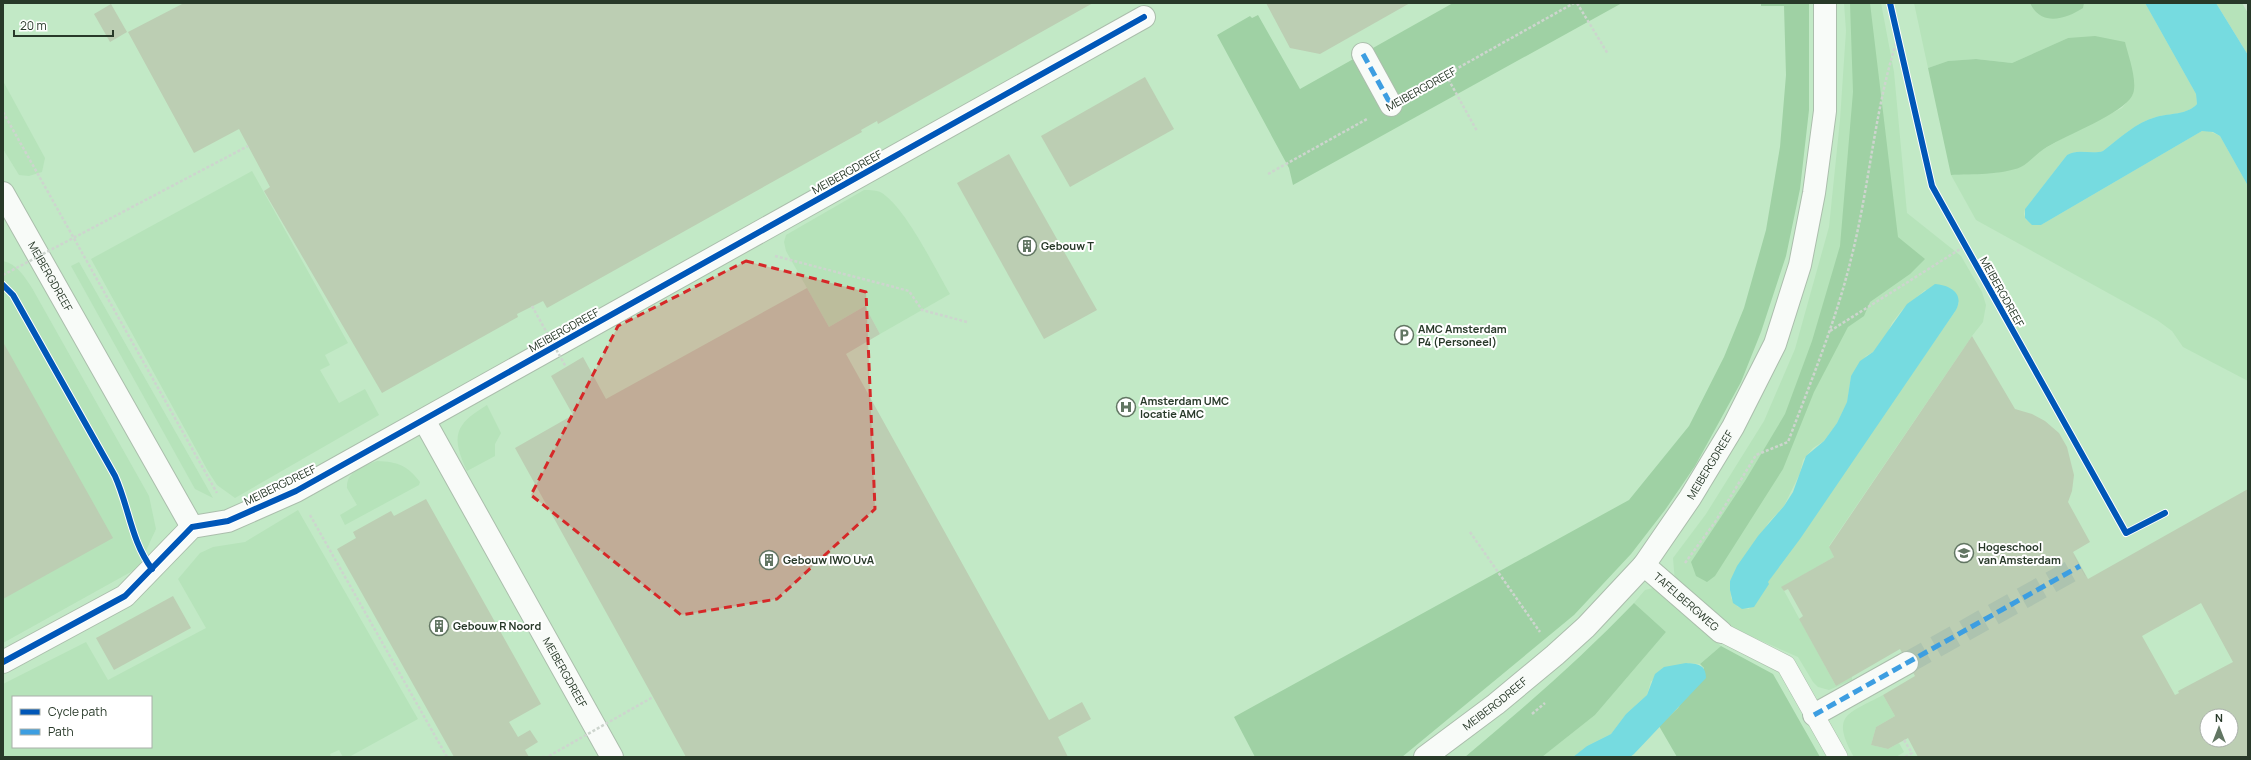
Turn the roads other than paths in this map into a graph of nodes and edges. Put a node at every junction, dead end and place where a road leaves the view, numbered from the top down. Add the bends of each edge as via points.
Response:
1 (1825, 3) edge
2 (1144, 18) dead end
3 (1362, 54) dead end
4 (1391, 106) road end
5 (3, 193) edge
6 (424, 420) junction
7 (192, 527) junction
8 (1644, 565) junction
9 (1721, 632) joint
10 (3, 662) edge
11 (1907, 663) tunnel mouth
12 (1814, 715) junction
13 (612, 757) edge
14 (1425, 757) edge
15 (1838, 757) edge

1 - 8 street, MEIBERGDREEF via 1825,111 1814,193 1800,265 1775,344 1734,427
2 - 6 street, MEIBERGDREEF
3 - 4 street
5 - 7 street, MEIBERGDREEF
6 - 7 street, MEIBERGDREEF via 296,490 232,520
6 - 13 street, MEIBERGDREEF
7 - 10 street via 125,596
8 - 9 street, TAFELBERGWEG
8 - 14 street, MEIBERGDREEF via 1586,627 1555,655 1496,704
9 - 12 lane, TAFELBERGWEG via 1786,665
11 - 12 street
12 - 15 lane, TAFELBERGWEG

